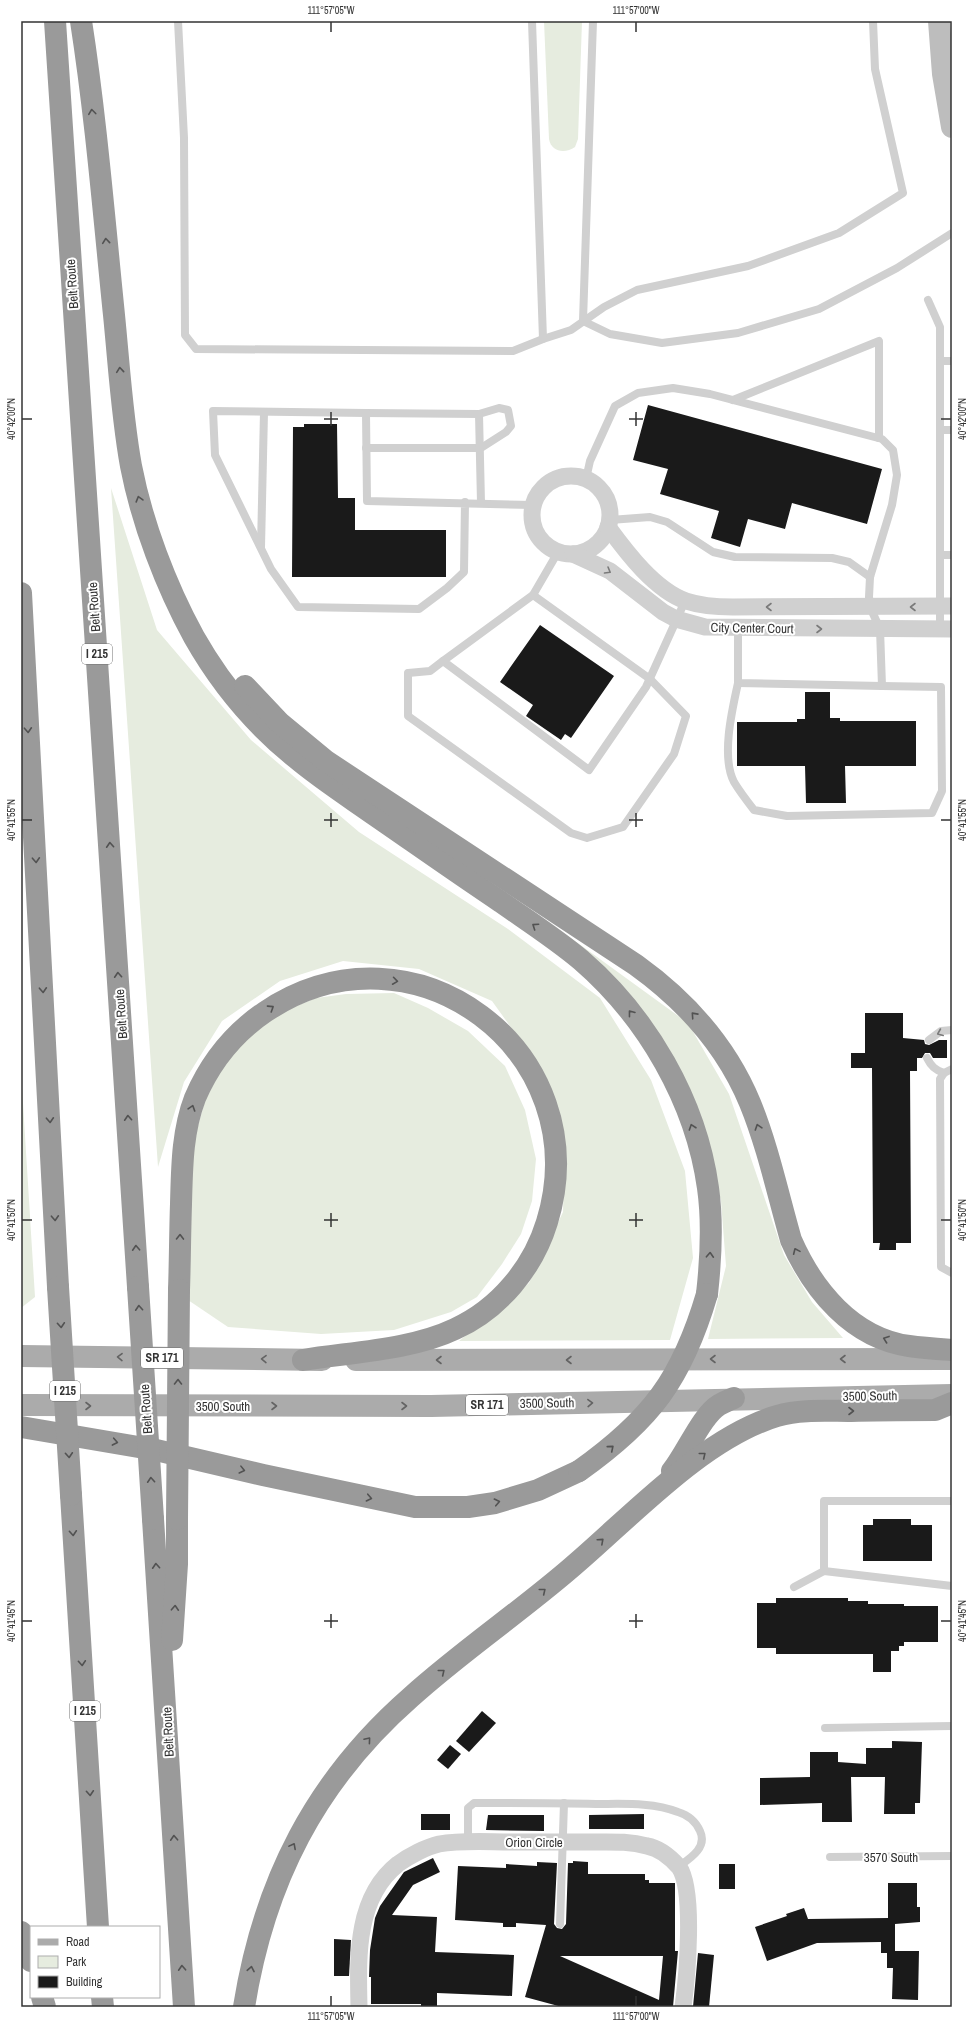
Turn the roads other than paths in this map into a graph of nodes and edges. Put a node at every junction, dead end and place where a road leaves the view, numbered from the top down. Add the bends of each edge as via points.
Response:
1 (55, 21) edge
2 (81, 21) edge
3 (178, 21) edge
4 (532, 21) edge
5 (593, 21) edge
6 (873, 21) edge
7 (939, 21) edge
8 (952, 127) edge
9 (952, 233) edge
10 (928, 300) dead end
11 (583, 321) junction
12 (543, 339) junction
13 (940, 361) junction
14 (952, 361) edge
15 (733, 400) junction
16 (264, 412) junction
17 (366, 413) junction
18 (479, 414) junction
19 (940, 430) junction
20 (952, 430) edge
21 (879, 438) junction
22 (366, 448) junction
23 (481, 448) junction
24 (586, 479) junction
25 (465, 502) junction
26 (481, 503) junction
27 (533, 505) junction
28 (609, 523) junction
29 (151, 536) junction
30 (261, 549) junction
31 (565, 553) junction
32 (940, 555) junction
33 (952, 555) edge
34 (870, 577) junction
35 (21, 593) edge
36 (533, 594) junction
37 (685, 601) junction
38 (946, 606) edge
39 (870, 607) junction
40 (676, 619) junction
41 (738, 628) junction
42 (880, 629) junction
43 (946, 629) edge
44 (443, 661) junction
45 (650, 679) junction
46 (738, 683) junction
47 (882, 686) junction
48 (952, 1030) edge
49 (929, 1040) dead end
50 (927, 1058) dead end
51 (952, 1069) edge
52 (944, 1073) junction
53 (952, 1273) edge
54 (952, 1350) edge
55 (21, 1356) edge
56 (952, 1359) edge
57 (303, 1360) junction
58 (952, 1395) edge
59 (734, 1398) junction
60 (952, 1403) edge
61 (21, 1405) edge
62 (21, 1427) edge
63 (651, 1497) junction
64 (952, 1501) edge
65 (824, 1571) junction
66 (952, 1586) edge
67 (794, 1587) dead end
68 (166, 1703) junction
69 (952, 1726) edge
70 (825, 1728) dead end
71 (564, 1803) junction
72 (562, 1841) junction
73 (468, 1842) junction
74 (952, 1856) edge
75 (830, 1857) dead end
76 (678, 1867) junction
77 (560, 1924) dead end
78 (98, 1926) edge
79 (21, 1932) edge
80 (30, 1958) edge
81 (184, 2007) edge
82 (244, 2007) edge
83 (359, 2007) edge
84 (683, 2007) edge

68 -> 1 highway, Belt Route / I 215, bridge
29 -> 2 highway via 137,493 128,446
3 - 12 lane via 184,145 185,336 196,349 512,351
4 - 12 lane
5 - 11 lane
6 - 11 lane via 875,69 903,193 839,233 748,266 637,290
7 - 8 street via 943,74
9 - 11 lane via 897,268 819,309 738,333 662,343 610,334
10 - 13 lane via 940,326
11 - 12 lane via 571,330
13 - 14 lane
13 - 19 lane
15 - 21 lane
15 - 21 lane via 878,341
15 - 24 lane via 673,388 638,394 615,406 590,461
16 - 17 lane
16 - 30 lane
16 - 30 lane via 213,411 215,456
17 - 18 lane
17 - 22 lane
18 - 23 lane
18 - 23 lane via 499,408 508,410 511,426
19 - 20 lane
19 - 32 lane
21 - 34 lane via 893,450 897,475 892,505
22 - 23 lane
22 - 25 lane via 367,501
23 - 26 lane
24 - 27 street, City Center Court via 564,476 554,480 544,486
24 - 28 street, City Center Court via 604,494 608,504
25 - 26 lane
25 - 30 lane via 464,572 419,609 298,607 271,569
26 - 27 lane
27 - 31 street, City Center Court via 534,528 539,538 547,547
28 - 31 street via 602,538 594,547 583,552
28 - 34 lane via 650,517 667,522 713,552 735,557 832,558 849,562
28 - 37 street, City Center Court via 630,556 658,584
54 -> 29 highway via 892,1342 862,1328 837,1309 816,1286 798,1256 750,1104 730,1064 704,1027 673,993 636,965 326,761 280,723 255,698 212,644 178,589
62 -> 29 highway, bridge via 156,1450 415,1507 468,1507 495,1503 538,1490 579,1471 624,1436 666,1390 686,1355 707,1294 711,1244 710,1216 708,1188 699,1147 670,1072 638,1021 598,977 553,938 317,775 274,740 233,695 195,638 163,571
31 - 36 lane
31 -> 40 street, City Center Court via 610,571 657,608
32 - 33 lane
32 - 38 lane
34 - 39 lane
35 -> 78 highway, I 215, bridge via 58,1286
36 - 44 lane
36 - 45 lane
39 -> 37 street, City Center Court via 732,607
37 - 40 lane
38 -> 39 street, City Center Court
38 - 43 lane
39 - 42 lane
40 - 41 street, City Center Court via 705,626
40 - 45 lane
41 -> 42 street, City Center Court
41 - 46 lane
42 - 43 street, City Center Court
42 - 47 lane
44 - 45 lane via 589,770
44 - 45 lane via 430,671 408,673 408,716 571,833 587,838 622,827 674,754 686,716
46 - 47 lane
46 - 47 lane via 730,719 728,755 734,781 754,810 786,816 932,813 942,791 941,687
48 -> 49 lane via 941,1031
50 - 52 lane via 931,1066
51 - 52 lane
52 - 53 lane via 940,1079 941,1268
57 -> 55 main road, SR 171
56 -> 57 main road, SR 171
68 -> 57 highway, bridge via 175,1609 182,1158 189,1118 204,1080 223,1051 241,1031 257,1017 291,997 329,984 369,979 408,983 446,995 494,1025 519,1052 540,1086 548,1107 553,1129 556,1170 551,1209 538,1246 503,1296 479,1316 458,1328 440,1336 408,1344
58 - 59 main road, 3500 South / SR 171
61 -> 59 main road, 3500 South / SR 171 via 431,1406
59 - 63 highway via 718,1405 705,1420 682,1458
63 -> 60 highway via 715,1446 777,1416 803,1411 935,1410
82 -> 63 highway via 254,1954 270,1900 292,1848 342,1770 375,1731 411,1696 572,1567
64 - 65 lane via 824,1501
65 - 66 lane
65 - 67 lane
81 -> 68 highway, Belt Route / I 215
69 - 70 lane
71 - 72 lane
71 - 73 lane via 474,1803 468,1808
71 - 76 lane via 644,1805 669,1809 688,1817 696,1824 702,1842 694,1855
72 - 73 street, Orion Circle
72 - 76 street, Orion Circle via 628,1842 649,1846 667,1855
72 - 77 lane
73 - 83 street, Orion Circle via 438,1844 398,1864 384,1879 365,1915 361,1935
74 - 75 lane, 3570 South
76 - 84 street, Orion Circle via 687,1885 688,1955
79 - 80 highway

